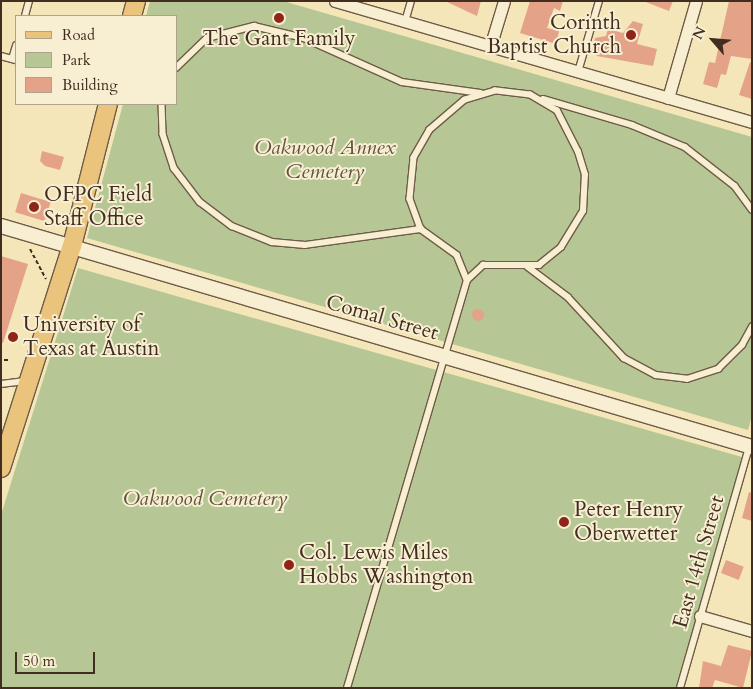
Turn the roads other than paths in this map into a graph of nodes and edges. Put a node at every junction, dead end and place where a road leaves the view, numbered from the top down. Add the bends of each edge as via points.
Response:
1 (29, 1) edge
2 (136, 1) edge
3 (335, 1) edge
4 (411, 1) edge
5 (504, 1) edge
6 (599, 1) edge
7 (696, 1) edge
8 (25, 15) edge
9 (132, 15) edge
10 (405, 22) junction
11 (490, 47) junction
12 (2, 57) edge
13 (14, 59) edge
14 (178, 66) edge
15 (578, 72) junction
16 (487, 93) junction
17 (530, 95) junction
18 (668, 98) junction
19 (108, 105) edge
20 (162, 105) edge
21 (752, 122) edge
22 (752, 209) edge
23 (1, 226) edge
24 (421, 229) junction
25 (72, 246) junction
26 (528, 267) junction
27 (467, 280) junction
28 (752, 327) edge
29 (444, 356) junction
30 (28, 382) junction
31 (1, 384) edge
32 (751, 446) edge
33 (1, 467) edge
34 (700, 616) junction
35 (752, 631) edge
36 (347, 688) edge
37 (680, 688) edge

1 - 8 lane
2 - 9 main road
3 - 10 street
4 - 10 lane
5 - 11 street
6 - 15 lane
7 - 18 street
10 - 11 street
11 - 15 street
12 - 13 lane
14 - 16 lane via 207,38 254,26 304,38 402,82
15 - 18 street
16 - 17 lane
16 - 24 lane via 466,100 442,119 414,158 410,199
17 - 22 lane via 623,122 685,147 735,186
17 - 26 lane via 557,111 578,152 586,188 582,211 570,235 549,258
18 - 21 street
19 - 25 main road
20 - 24 lane via 163,134 174,168 200,202 241,230 272,242 305,245
23 - 25 street, Comal Street
24 - 27 lane via 457,255
25 - 29 street, Comal Street
25 - 30 main road
26 - 27 lane via 483,265
26 - 28 lane via 568,296 624,358 656,375 688,379 718,369 742,345
27 - 29 lane
29 - 32 street, Comal Street
29 - 36 lane
30 - 31 lane
30 - 33 main road
32 - 34 lane, East 14th Street
34 - 35 street
34 - 37 lane, East 14th Street

